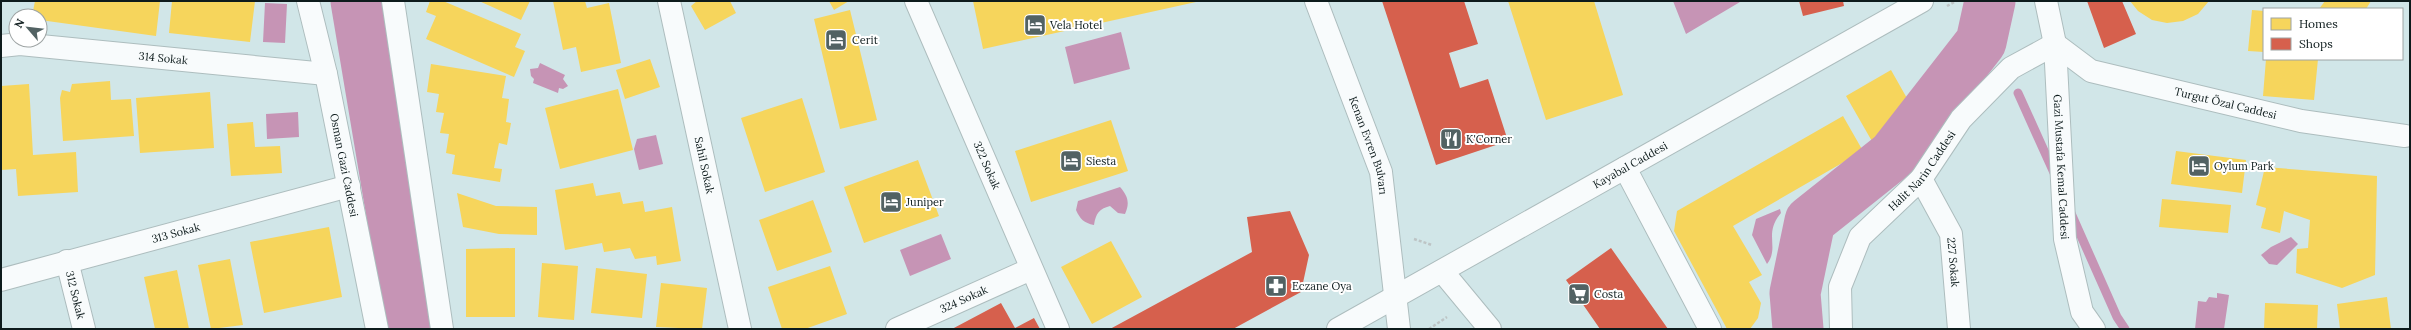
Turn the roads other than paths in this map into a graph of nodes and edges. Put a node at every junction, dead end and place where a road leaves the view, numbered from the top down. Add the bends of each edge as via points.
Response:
1 (308, 1) edge
2 (393, 1) edge
3 (669, 1) edge
4 (916, 1) edge
5 (1316, 1) edge
6 (1922, 1) edge
7 (2046, 1) edge
8 (2055, 44) junction
9 (1, 46) edge
10 (326, 74) junction
11 (2408, 138) edge
12 (1625, 168) junction
13 (1921, 179) junction
14 (349, 186) junction
15 (67, 261) junction
16 (1031, 269) junction
17 (1442, 271) junction
18 (1, 280) edge
19 (1396, 296) junction
20 (84, 329) edge
21 (377, 329) edge
22 (442, 329) edge
23 (740, 329) edge
24 (897, 329) edge
25 (1058, 329) edge
26 (1338, 329) edge
27 (1399, 329) edge
28 (1490, 329) edge
29 (1710, 329) edge
30 (1841, 329) edge
31 (1959, 329) edge
32 (2094, 329) edge

1 - 10 street, Osman Gazi Caddesi
2 - 22 street
3 - 23 street, Sahil Sokak
4 - 16 street, 322 Sokak
5 - 19 street, Kenan Evren Bulvarı via 1381,172
6 - 12 street, Kayabal Caddesi
7 - 8 street, Gazi Mustafa Kemal Caddesi
8 - 11 street, Turgut Özal Caddesi via 2091,70 2301,121
8 - 13 street, Halit Narin Caddesi via 2011,68 1961,119
8 - 32 street, Gazi Mustafa Kemal Caddesi via 2065,233 2082,312
9 - 10 street, 314 Sokak via 20,44
10 - 14 street, Osman Gazi Caddesi
12 - 17 street, Kayabal Caddesi
12 - 29 street
13 - 30 street, Halit Narin Caddesi via 1860,237 1840,287
13 - 31 street, 227 Sokak via 1951,234
14 - 15 street, 313 Sokak
14 - 21 street, Osman Gazi Caddesi
15 - 18 street, 313 Sokak
15 - 20 street, 312 Sokak
16 - 24 street, 324 Sokak
16 - 25 street, 322 Sokak
17 - 19 street, Kayabal Caddesi
17 - 28 street
19 - 26 street, Kayabal Caddesi
19 - 27 street, Kenan Evren Bulvarı

